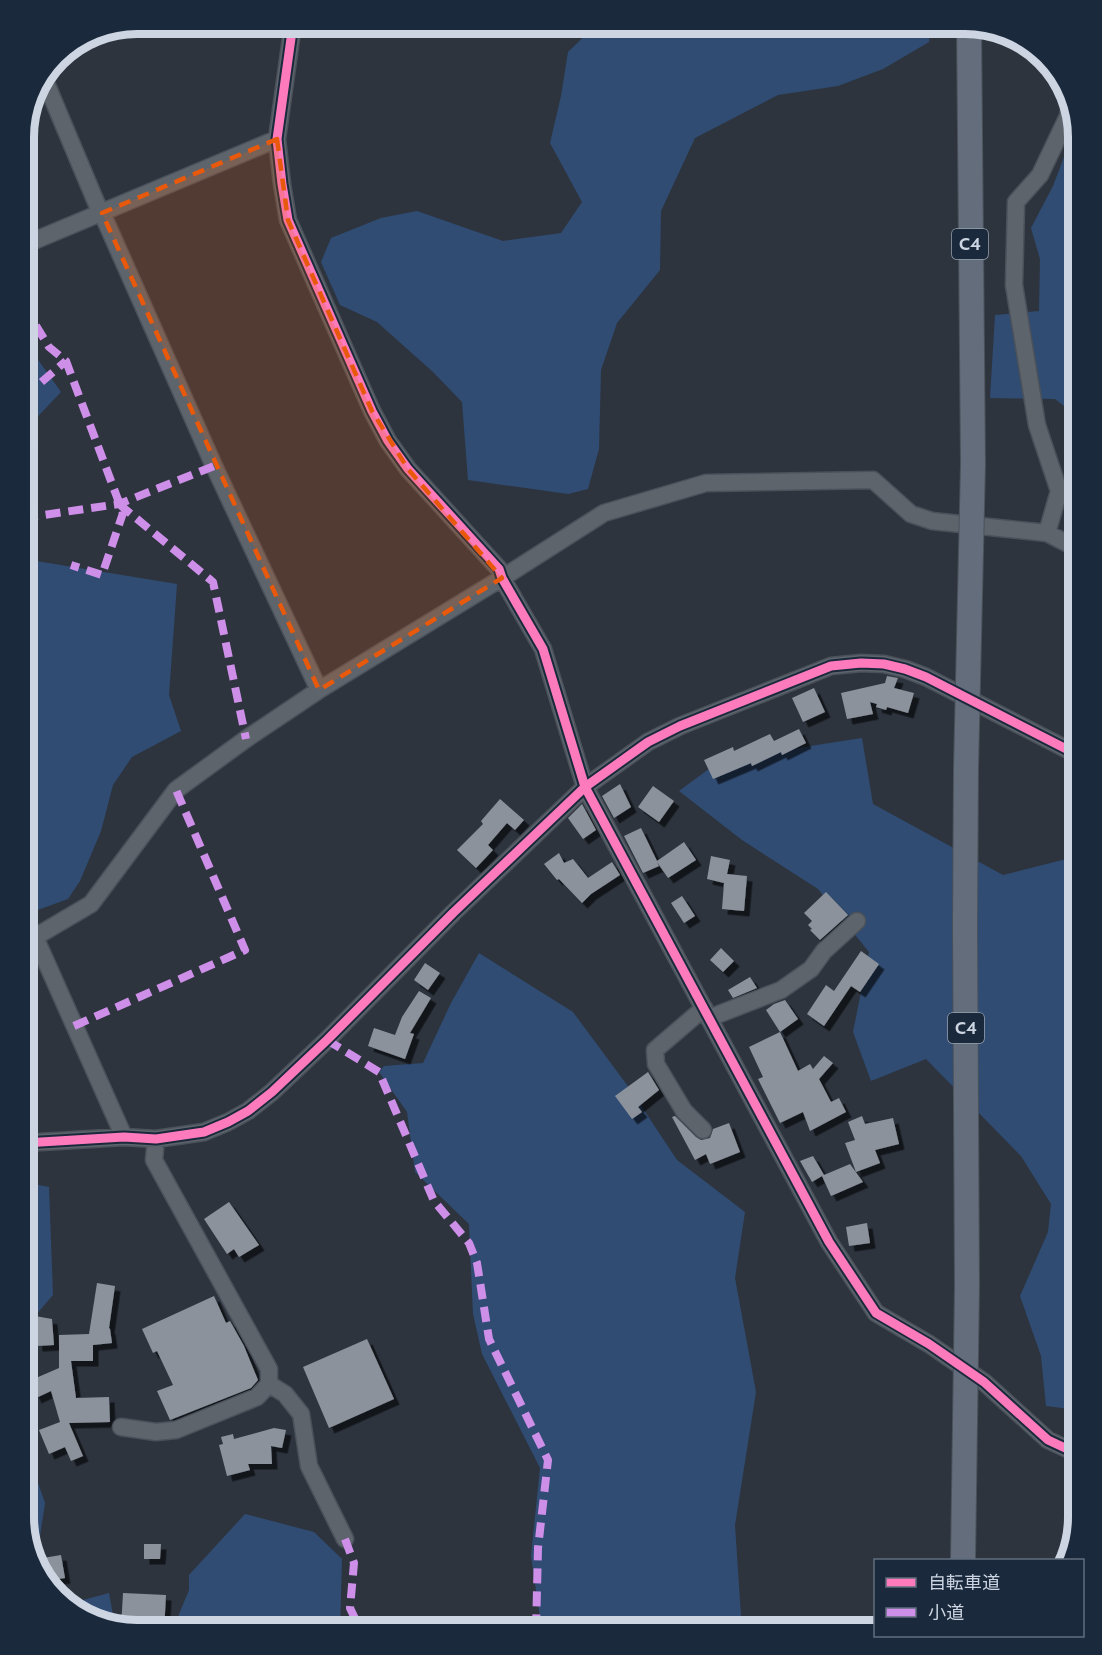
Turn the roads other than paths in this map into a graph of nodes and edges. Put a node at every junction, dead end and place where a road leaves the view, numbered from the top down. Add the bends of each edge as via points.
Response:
1 (292, 34) edge
2 (969, 35) edge
3 (48, 88) edge
4 (1066, 120) edge
5 (277, 139) junction
6 (101, 213) junction
7 (35, 240) edge
8 (1047, 533) junction
9 (1068, 544) edge
10 (502, 578) junction
11 (319, 690) junction
12 (1068, 751) edge
13 (585, 787) junction
14 (857, 921) dead end
15 (34, 937) edge
16 (34, 949) edge
17 (706, 1013) junction
18 (703, 1130) dead end
19 (124, 1137) junction
20 (156, 1140) junction
21 (34, 1142) edge
22 (269, 1384) junction
23 (121, 1427) dead end
24 (1068, 1449) edge
25 (345, 1539) dead end
26 (963, 1559) edge

1 - 5 street
2 - 26 highway, C4, bridge via 973,464 966,770
3 - 6 street
4 - 8 street via 1040,175 1016,202 1014,285 1037,424 1059,491
5 - 6 street
5 - 10 street via 288,220 372,411 408,469 499,569
6 - 7 street
6 - 11 street
8 - 9 street
8 - 10 street via 932,521 911,514 873,480 706,483 604,513
10 - 11 street
10 - 13 street via 543,649
11 - 15 street via 176,790 91,904
12 - 13 street via 926,677 884,664 861,663 831,666 680,726 648,742
13 - 17 street
13 - 20 street via 272,1092 248,1111 204,1132
14 - 17 street via 824,951 811,969 781,990
16 - 19 street
17 - 18 street via 655,1050 656,1065 684,1111
17 - 24 street via 829,1242 876,1313 984,1382 1048,1440
19 - 20 street
19 - 21 street
20 - 22 street via 154,1160 269,1369
22 - 23 street via 257,1397 176,1430 156,1432
22 - 25 street via 285,1394 301,1414 309,1466

